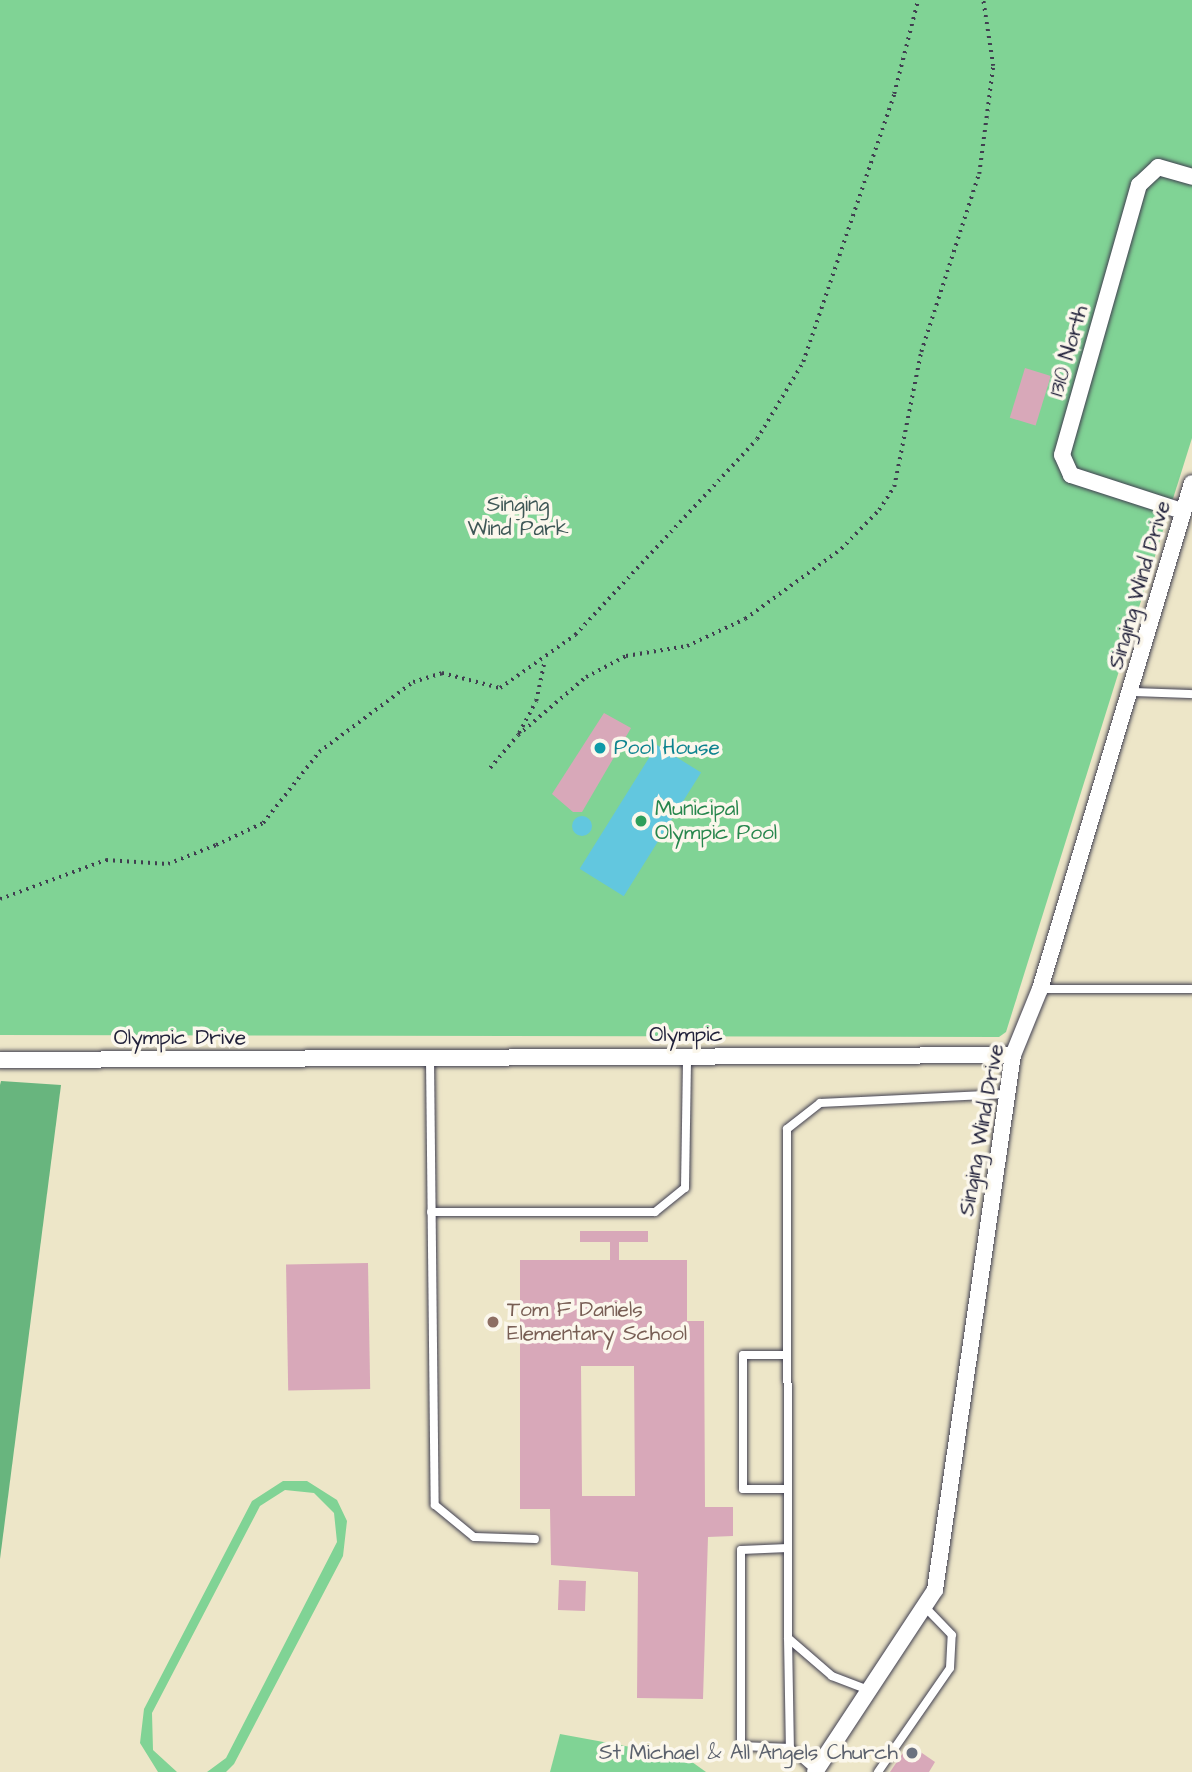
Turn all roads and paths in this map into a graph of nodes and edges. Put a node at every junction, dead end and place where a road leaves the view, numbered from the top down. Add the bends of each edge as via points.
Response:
1 (918, 0) edge
2 (983, 0) edge
3 (1192, 177) edge
4 (1192, 483) edge
5 (1182, 511) junction
6 (544, 660) junction
7 (1132, 692) junction
8 (1192, 694) edge
9 (518, 735) junction
10 (490, 768) dead end
11 (0, 899) edge
12 (1040, 989) junction
13 (1192, 989) edge
14 (1013, 1055) junction
15 (688, 1056) junction
16 (360, 1058) joint
17 (430, 1058) junction
18 (0, 1060) edge
19 (1006, 1094) junction
20 (430, 1212) junction
21 (787, 1355) junction
22 (788, 1489) junction
23 (534, 1539) dead end
24 (788, 1548) junction
25 (926, 1608) junction
26 (788, 1638) junction
27 (871, 1691) junction
28 (790, 1748) junction
29 (816, 1772) edge
30 (878, 1772) edge

1 - 6 path via 890,106 803,362 757,439 640,570
2 - 9 path via 993,66 979,174 921,352 894,486 879,510 841,549 745,619 687,646 604,665
3 - 5 street, 1310 North via 1158,167 1139,185 1062,454 1071,475
4 - 5 street, Singing Wind Drive
5 - 7 street, Singing Wind Drive
6 - 9 path via 536,701
6 - 11 path via 500,688 442,673 413,682 319,752 262,823 216,845 168,864 106,860
7 - 8 lane
7 - 12 street, Singing Wind Drive
9 - 10 path
12 - 13 lane
12 - 14 street, Singing Wind Drive
14 - 15 street, Olympic
14 - 19 street, Singing Wind Drive
15 - 17 street, Olympic
15 - 20 lane via 685,1188 655,1212
16 - 17 street, Olympic
16 - 18 street, Olympic Drive
17 - 20 lane
19 - 21 lane via 820,1102 787,1129
19 - 25 street, Singing Wind Drive via 935,1590
20 - 23 lane via 435,1504 474,1537
21 - 22 lane
21 - 22 lane via 743,1355 743,1489
22 - 24 lane
24 - 26 lane
24 - 28 lane via 741,1550 741,1746
25 - 27 street, Singing Wind Drive
25 - 30 lane via 952,1635 950,1668
26 - 27 lane via 832,1676
26 - 28 lane
27 - 29 street, Singing Wind Drive
28 - 29 lane

